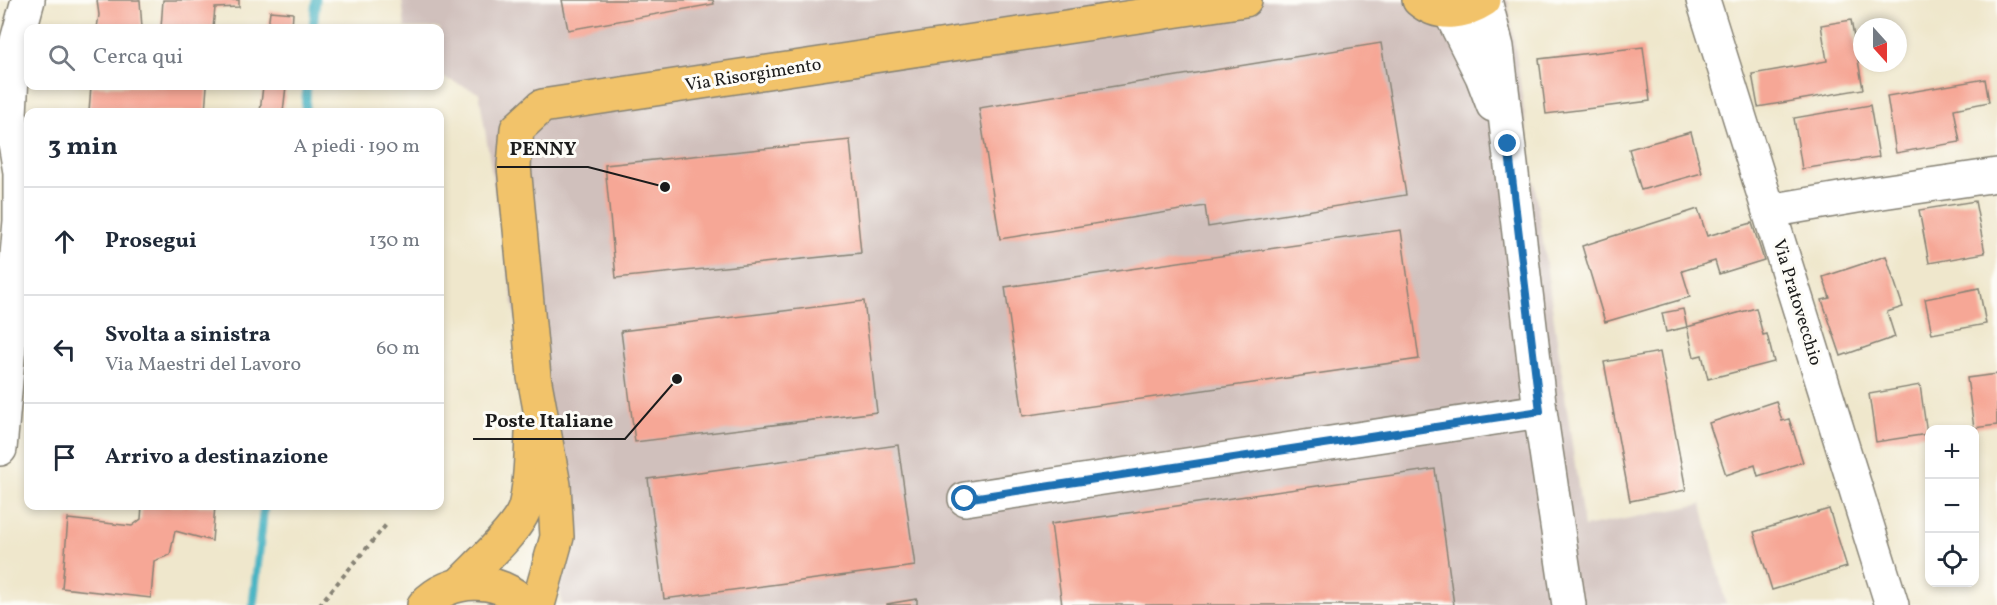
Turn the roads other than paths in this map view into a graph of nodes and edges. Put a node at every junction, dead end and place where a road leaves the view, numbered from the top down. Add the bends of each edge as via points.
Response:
1 (28, 0) edge
2 (1245, 0) edge
3 (1419, 0) edge
4 (1485, 0) edge
5 (1703, 0) edge
6 (1450, 12) junction
7 (5, 118) edge
8 (1508, 144) junction
9 (1997, 175) edge
10 (1769, 211) junction
11 (534, 377) junction
12 (1540, 411) junction
13 (0, 449) edge
14 (965, 499) dead end
15 (460, 584) junction
16 (424, 605) edge
17 (525, 605) edge
18 (538, 605) edge
19 (1569, 605) edge
20 (1892, 605) edge

1 - 7 street via 12,55
2 - 11 main road, Via Risorgimento via 542,106 517,129 514,166
3 - 6 main road
4 - 6 main road via 1463,11
4 - 8 street via 1497,47
5 - 10 street, Via Pratovecchio
6 - 8 street via 1482,76
7 - 13 street via 20,172 20,221
8 - 12 street
9 - 10 street
10 - 20 street, Via Pratovecchio
11 - 15 main road, Via Risorgimento via 525,508 514,527
11 - 18 main road, Via Risorgimento via 554,485 557,537
12 - 14 street
12 - 19 street
15 - 16 main road, Via Risorgimento via 443,590
15 - 17 main road, Via Risorgimento via 482,583 503,588

